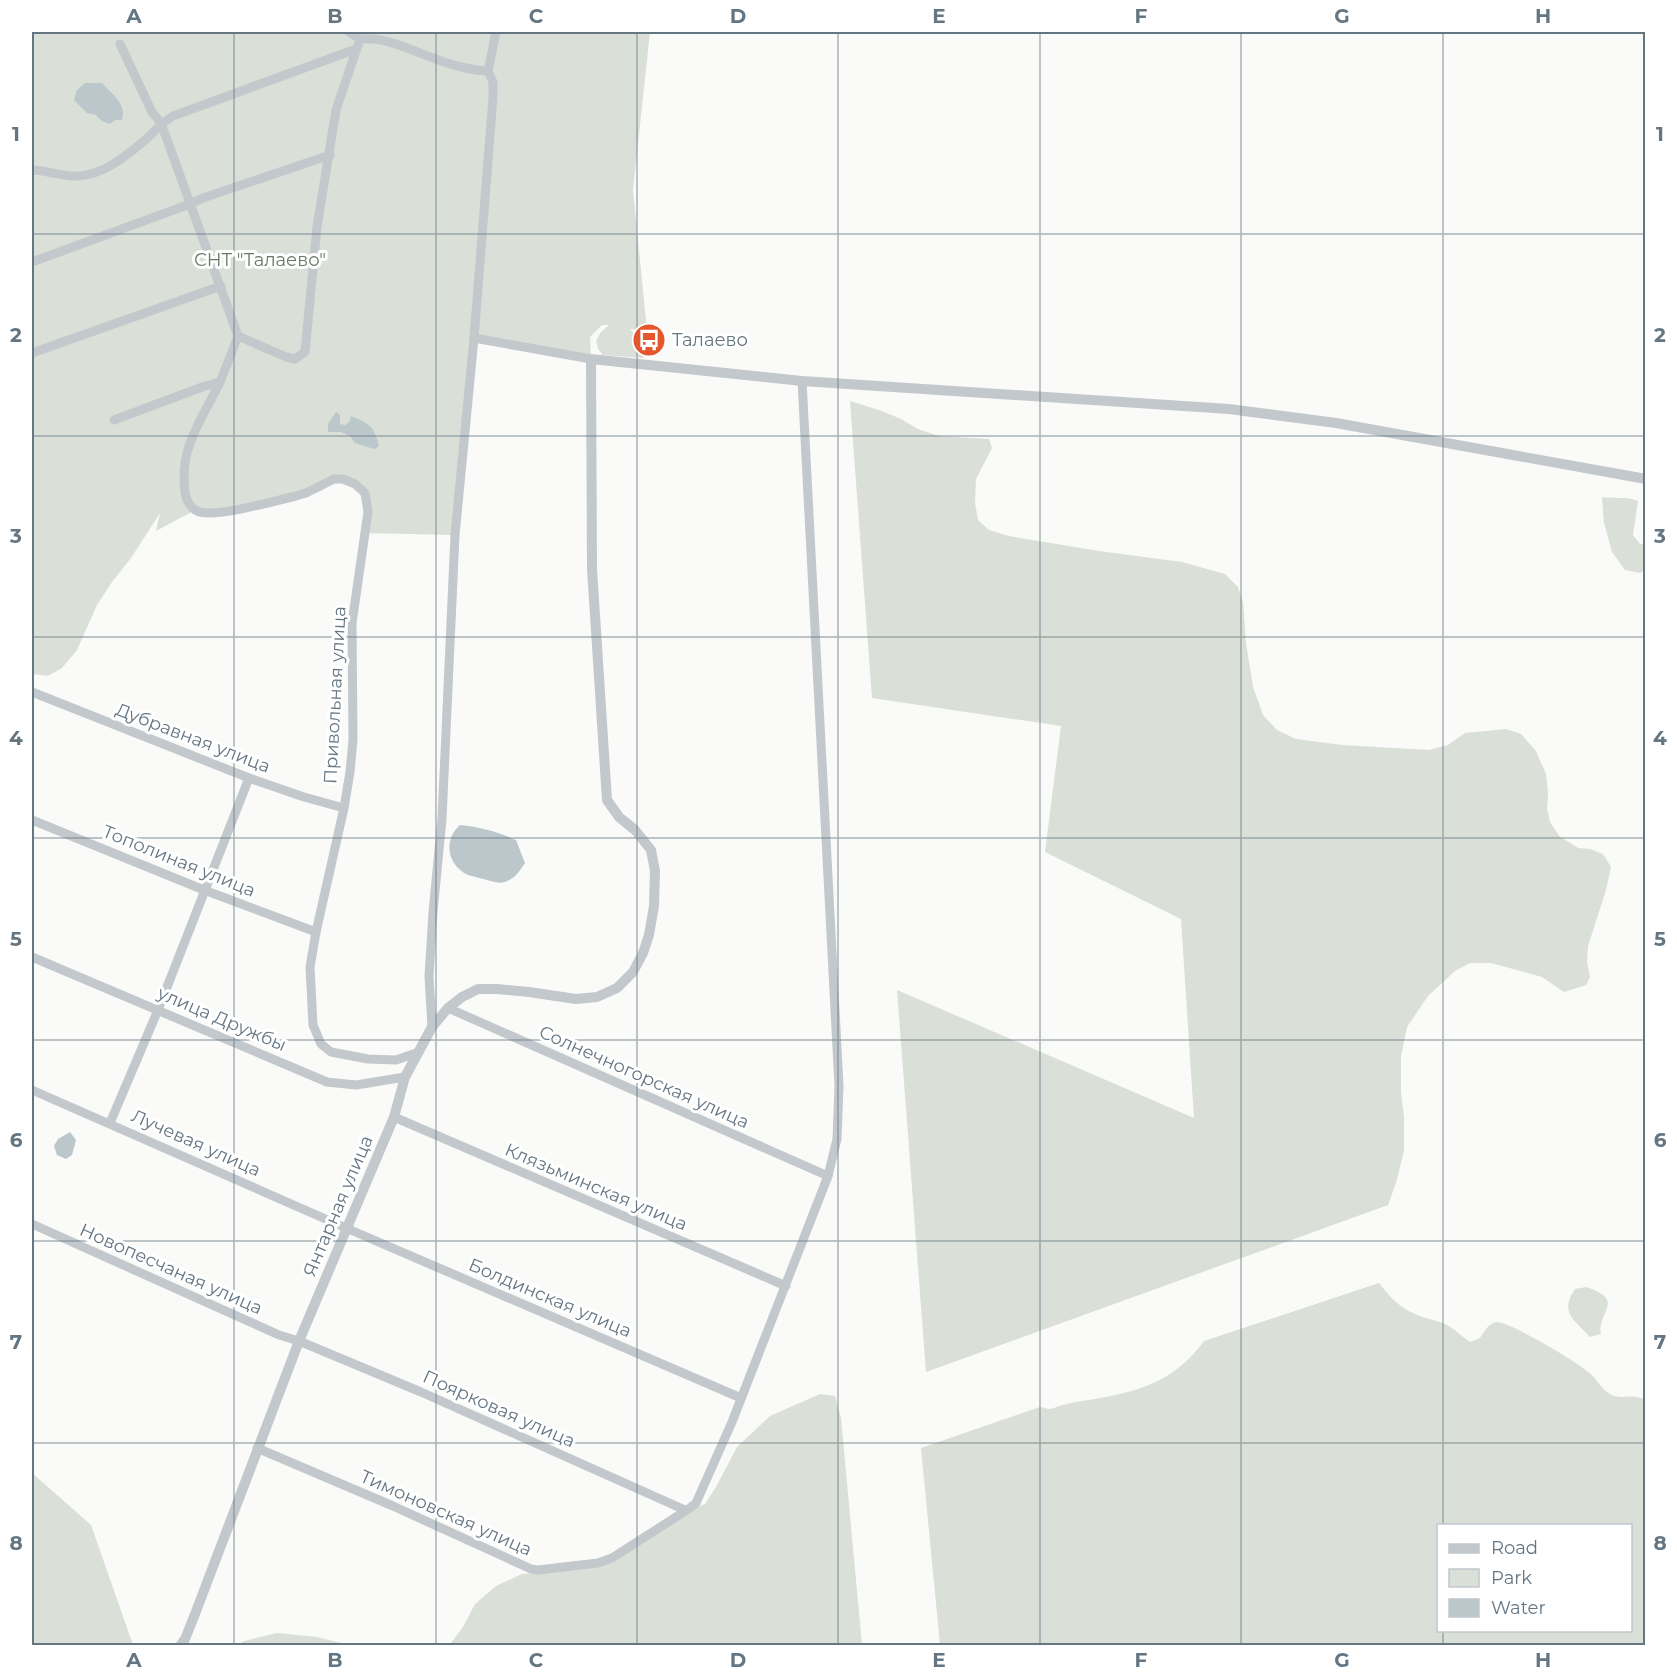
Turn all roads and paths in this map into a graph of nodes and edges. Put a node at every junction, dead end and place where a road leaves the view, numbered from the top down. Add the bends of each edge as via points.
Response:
1 (349, 32) edge
2 (496, 32) edge
3 (360, 39) junction
4 (120, 44) dead end
5 (356, 49) junction
6 (488, 71) junction
7 (161, 123) junction
8 (330, 155) junction
9 (32, 170) edge
10 (190, 204) junction
11 (32, 261) edge
12 (221, 286) junction
13 (238, 336) junction
14 (474, 338) junction
15 (32, 353) edge
16 (591, 359) junction
17 (802, 381) junction
18 (220, 382) junction
19 (114, 420) dead end
20 (1646, 479) edge
21 (32, 692) edge
22 (249, 778) junction
23 (344, 808) junction
24 (32, 820) edge
25 (204, 890) junction
26 (316, 932) junction
27 (32, 957) edge
28 (448, 1008) junction
29 (158, 1010) junction
30 (432, 1027) junction
31 (419, 1052) junction
32 (405, 1077) junction
33 (32, 1090) edge
34 (394, 1118) junction
35 (110, 1123) junction
36 (828, 1176) junction
37 (32, 1224) edge
38 (346, 1228) junction
39 (786, 1286) junction
40 (298, 1341) junction
41 (741, 1398) junction
42 (257, 1448) junction
43 (685, 1510) junction
44 (180, 1646) edge

1 - 3 street
2 - 6 street
3 - 5 street
3 - 6 street via 379,39 443,62
4 - 7 street
5 - 7 street
5 - 8 street via 336,110
6 - 14 street via 493,97
7 - 9 street via 146,140 99,172 79,176
7 - 10 street
8 - 10 street
8 - 13 street via 317,227 305,352 295,359 286,357
10 - 11 street
10 - 12 street
12 - 13 street
12 - 15 street
13 - 18 street
14 - 16 street
14 - 30 street via 455,535 442,819 429,976
16 - 17 street
16 - 28 street, Янтарная улица via 592,569 606,800 651,850 655,890 649,935 633,972 617,988 597,997 576,999 478,989
17 - 20 street via 1229,409 1336,423
17 - 36 street, Тимоновская улица via 838,1086 837,1139
18 - 19 street
18 - 23 street, Привольная улица via 185,456 185,498 195,510 225,512 306,493 334,479 344,479 365,493 368,512 352,623 353,740
21 - 22 street, Дубравная улица
22 - 23 street, Дубравная улица
22 - 25 street
23 - 26 street, Привольная улица
24 - 25 street, Тополиная улица
25 - 26 street, Тополиная улица
25 - 29 street
26 - 31 street, Привольная улица via 310,996 313,1025 321,1044 331,1052 368,1059 396,1060
27 - 29 street, улица Дружбы
28 - 30 street, Янтарная улица
28 - 36 street, Солнечногорская улица
29 - 32 street, улица Дружбы via 327,1082 357,1085
29 - 35 street
30 - 31 street, Янтарная улица
31 - 32 street, Янтарная улица
32 - 34 street, Янтарная улица
33 - 35 street, Лучевая улица
34 - 38 street, Янтарная улица
34 - 39 street, Клязьминская улица
35 - 38 street, Лучевая улица
36 - 39 street, Тимоновская улица
37 - 40 street, Новопесчаная улица
38 - 40 street, Янтарная улица
38 - 41 street, Болдинская улица
39 - 41 street, Тимоновская улица
40 - 42 street, Янтарная улица
40 - 43 street, Поярковая улица
41 - 43 street, Тимоновская улица via 696,1503
42 - 43 street, Тимоновская улица via 531,1569 598,1563 612,1558
42 - 44 street, Янтарная улица

